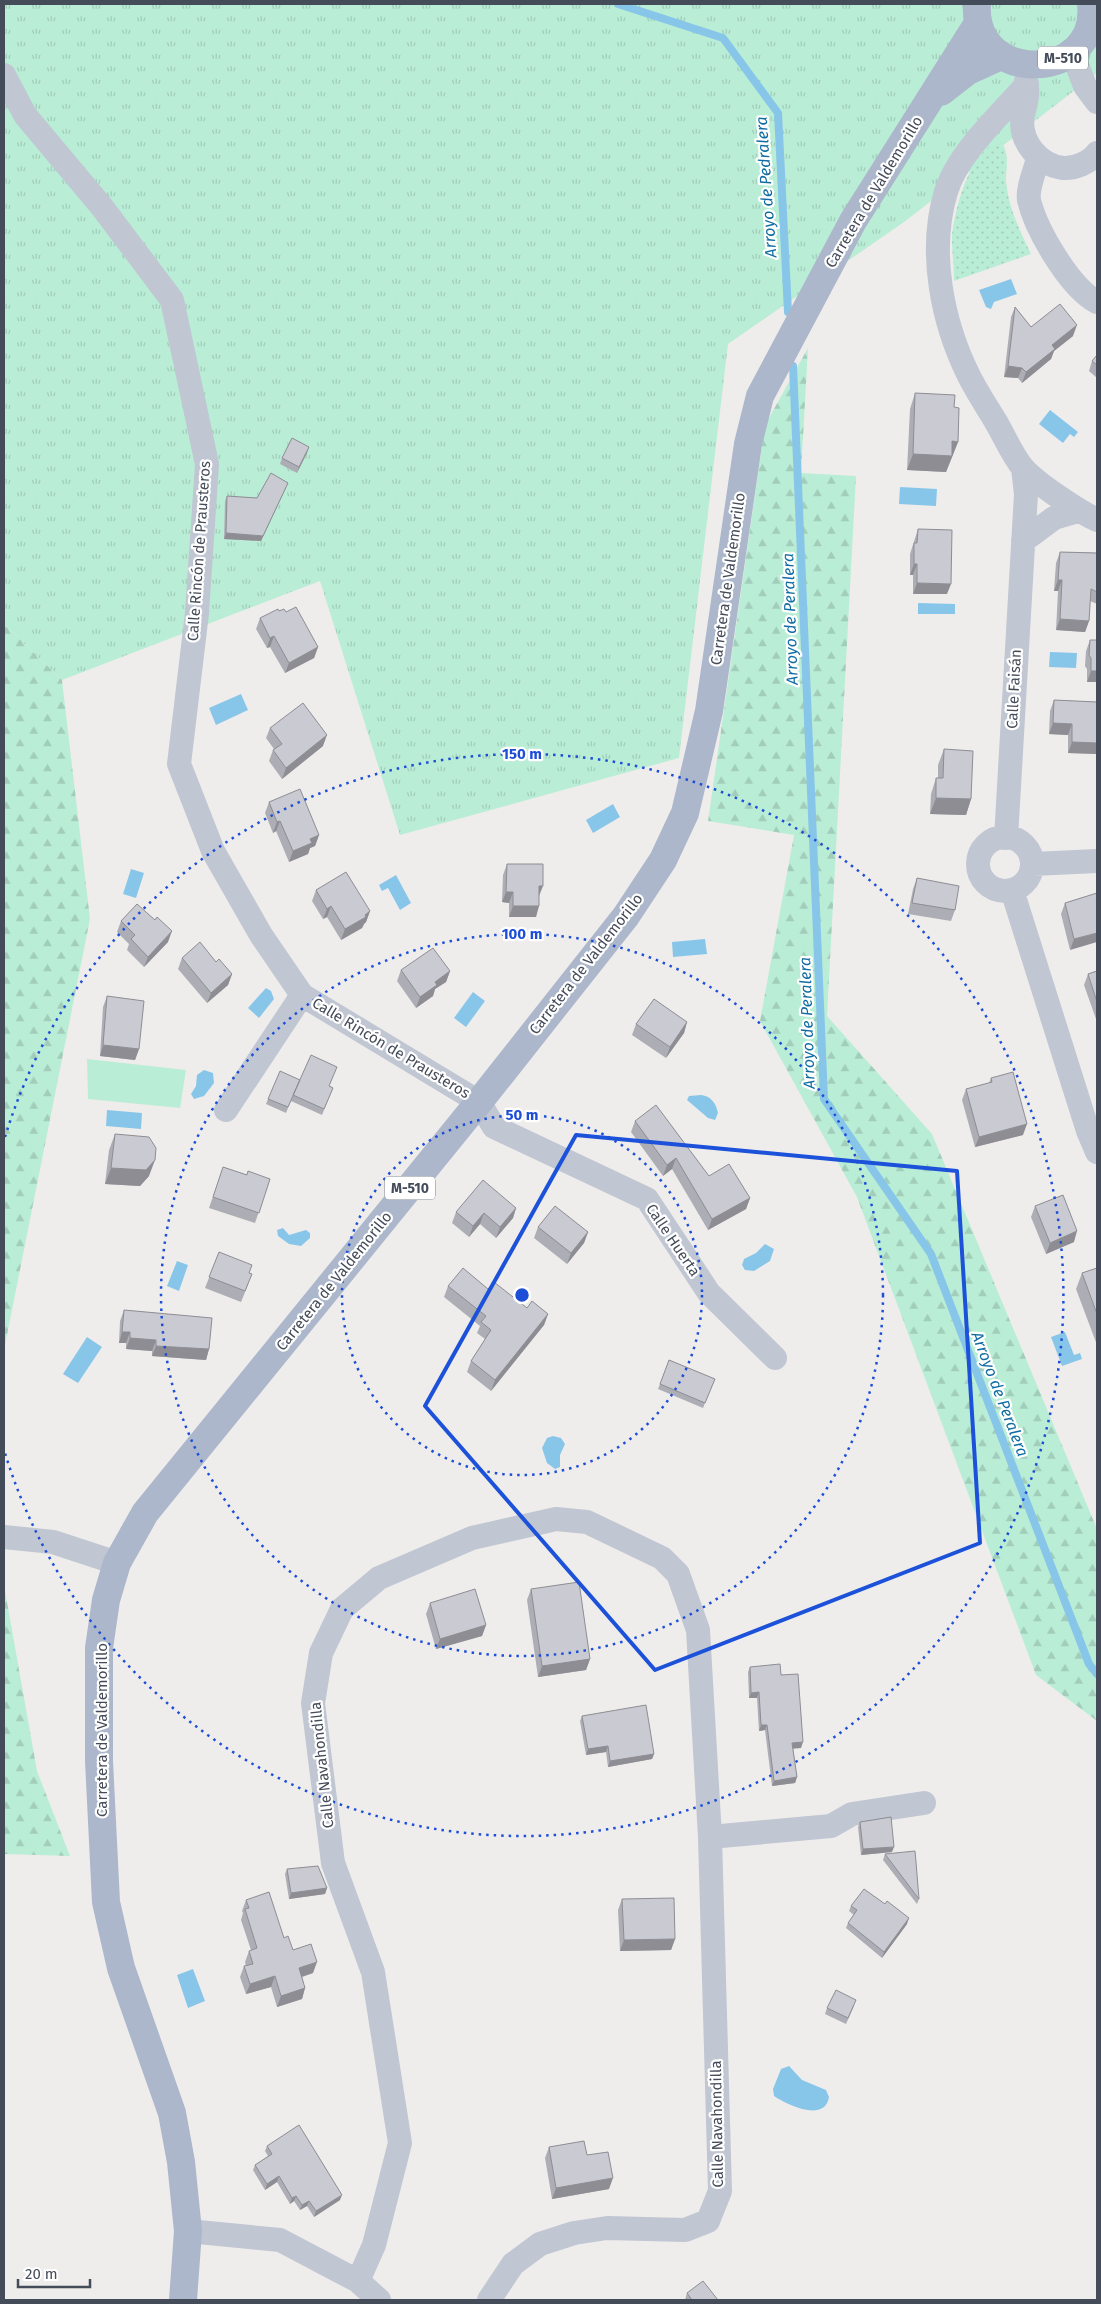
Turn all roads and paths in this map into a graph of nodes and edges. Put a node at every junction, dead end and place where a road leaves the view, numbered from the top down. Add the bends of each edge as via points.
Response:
1 (1091, 4) edge
2 (978, 14) edge
3 (1072, 52) junction
4 (1017, 68) junction
5 (4, 74) edge
6 (1097, 102) edge
7 (927, 104) junction
8 (984, 133) junction
9 (1025, 139) junction
10 (1096, 158) edge
11 (1038, 159) junction
12 (1097, 302) edge
13 (1023, 468) junction
14 (1088, 515) edge
15 (1023, 541) junction
16 (1006, 838) junction
17 (1097, 861) edge
18 (1032, 864) junction
19 (1012, 890) junction
20 (302, 995) junction
21 (479, 1102) junction
22 (226, 1110) dead end
23 (1097, 1152) edge
24 (775, 1358) dead end
25 (4, 1537) edge
26 (118, 1563) junction
27 (924, 1803) dead end
28 (710, 1837) junction
29 (188, 2231) junction
30 (358, 2281) junction
31 (183, 2300) edge
32 (379, 2300) edge
33 (489, 2300) edge

1 - 3 main road, M-510 via 1090,23
2 - 4 main road, M-510 via 988,41
2 - 7 main road, Carretera de Valdemorillo / M-510
3 - 4 main road, M-510 via 1058,61
3 - 6 street via 1085,86
4 - 7 main road, Carretera de Valdemorillo / M-510 via 968,71
4 - 8 street
4 - 9 street via 1028,92 1023,117
5 - 20 street, Calle Rincón de Prausteros via 25,115 102,206 172,300 207,464 197,613 179,764 213,851 261,935
7 - 21 main road, Carretera de Valdemorillo / M-510 via 853,221 760,396 748,444 709,712 685,813 663,860 626,916
8 - 9 street via 1008,129
8 - 13 street via 968,149 946,191 939,228 938,261 951,331 969,376
9 - 11 street
10 - 11 street via 1068,168 1052,167
11 - 12 street via 1028,198 1043,237 1065,271
13 - 14 street
13 - 15 street, Calle Faisán via 1026,494
14 - 15 street via 1054,518
15 - 16 street, Calle Faisán
16 - 18 street via 1025,845
16 - 19 street via 985,846 979,868 982,878 990,886 1001,891
17 - 18 street
18 - 19 street via 1030,876 1023,885
19 - 23 street
20 - 21 street, Calle Rincón de Prausteros
20 - 22 street, Calle Rincón de Prausteros
21 - 24 street, Calle Huerta via 494,1127 647,1199 709,1293
21 - 26 main road, Carretera de Valdemorillo / M-510 via 145,1513
25 - 26 street via 53,1542
26 - 29 main road, Carretera de Valdemorillo / M-510 via 106,1600 99,1648 106,1902 122,1968 172,2113
27 - 28 street via 852,1814 831,1826
28 - 30 street, Calle Navahondilla via 698,1630 678,1574 662,1558 587,1522 556,1519 472,1538 379,1578 342,1609 321,1653 313,1703 333,1864 373,1972 400,2142 374,2245
28 - 33 street, Calle Navahondilla via 720,2191 708,2221 685,2230 607,2228 574,2232 540,2244 513,2264
29 - 30 street via 280,2240
29 - 31 main road, Carretera de Valdemorillo / M-510
30 - 32 street

